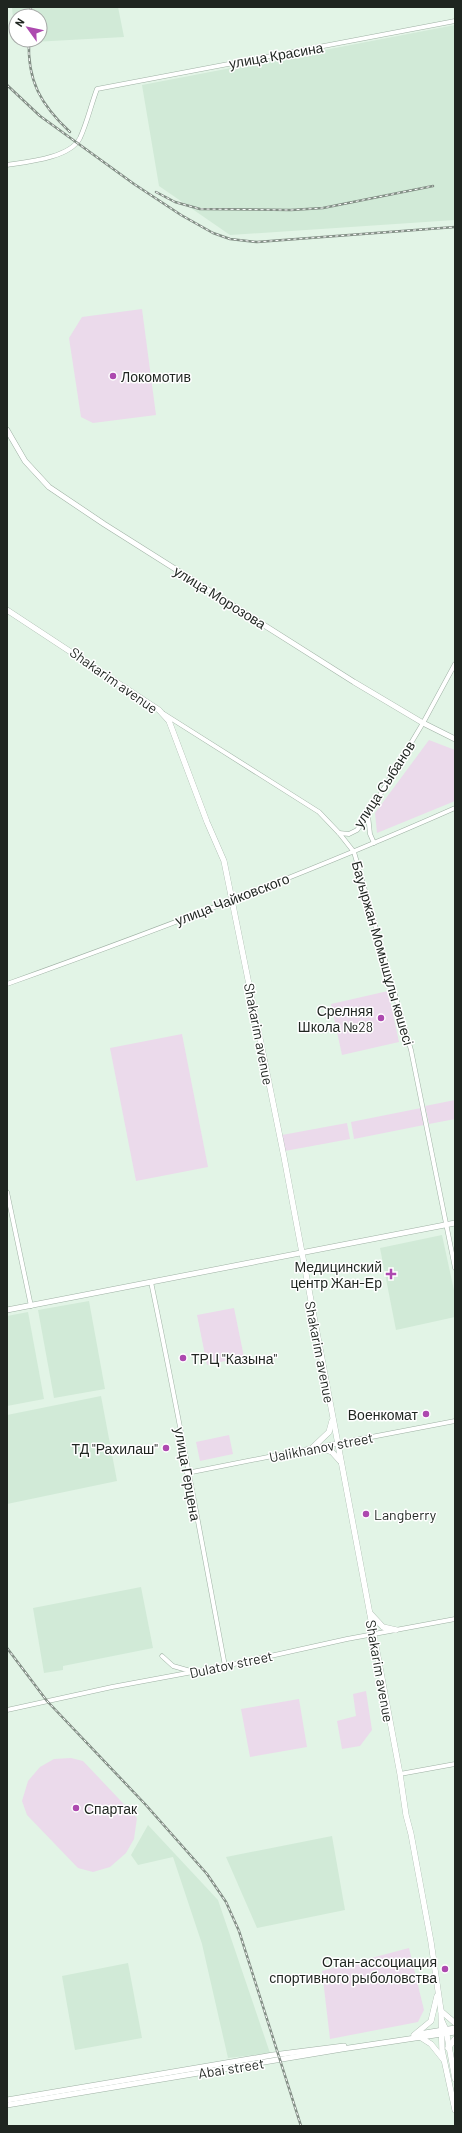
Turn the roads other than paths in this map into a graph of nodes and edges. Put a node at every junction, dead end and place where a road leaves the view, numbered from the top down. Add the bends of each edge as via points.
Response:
1 (455, 21) edge
2 (7, 165) edge
3 (7, 430) edge
4 (7, 610) edge
5 (455, 664) edge
6 (159, 710) junction
7 (423, 723) junction
8 (455, 739) edge
9 (455, 808) edge
10 (368, 815) junction
11 (339, 833) junction
12 (374, 843) junction
13 (354, 852) junction
14 (232, 899) junction
15 (7, 984) edge
16 (7, 1192) edge
17 (455, 1223) edge
18 (446, 1225) junction
19 (301, 1253) junction
20 (455, 1268) edge
21 (152, 1282) junction
22 (31, 1306) junction
23 (7, 1310) edge
24 (332, 1417) junction
25 (455, 1421) edge
26 (337, 1444) junction
27 (319, 1447) junction
28 (311, 1449) junction
29 (340, 1461) junction
30 (187, 1473) junction
31 (370, 1613) junction
32 (455, 1619) edge
33 (396, 1630) junction
34 (372, 1634) junction
35 (162, 1656) dead end
36 (225, 1666) junction
37 (197, 1672) junction
38 (7, 1710) edge
39 (455, 1764) edge
40 (400, 1774) junction
41 (438, 1994) junction
42 (441, 2010) junction
43 (455, 2022) edge
44 (455, 2028) edge
45 (444, 2032) junction
46 (455, 2032) edge
47 (417, 2036) junction
48 (455, 2039) edge
49 (448, 2048) junction
50 (444, 2060) junction
51 (455, 2079) edge
52 (7, 2100) edge
53 (7, 2105) edge
54 (455, 2110) edge

1 - 2 street, улица Красина via 97,89 80,138 70,149 52,156
3 - 7 main road, улица Морозова via 25,461 49,487 116,532
4 - 6 main road, Shakarim avenue
5 - 7 street, улица Сыбанов
6 - 11 street, Бауыржан Момышұлы көшесі via 284,788 319,812
6 - 14 main road, Shakarim avenue via 168,721 224,860
7 - 8 main road, улица Морозова
7 - 10 street, улица Сыбанов
9 - 12 street, улица Чайковского
10 - 11 street, улица Сыбанов via 357,830 349,834
10 - 12 street via 370,834
11 - 13 street, Бауыржан Момышұлы көшесі
12 - 13 street, улица Чайковского
13 - 14 street, улица Чайковского
13 - 18 street, Бауыржан Момышұлы көшесі via 411,1050
14 - 15 street, улица Чайковского
14 - 19 main road, Shakarim avenue via 284,1155
16 - 22 street
17 - 18 main road
18 - 19 main road
18 - 20 street, Бауыржан Момышұлы көшесі
19 - 21 main road
19 - 24 main road, Shakarim avenue
21 - 22 main road
21 - 30 street, улица Герцена via 172,1379
22 - 23 main road
24 - 26 main road, Shakarim avenue
24 - 28 main road via 329,1432
25 - 26 street, Ualikhanov street
26 - 27 street, Ualikhanov street
26 - 29 main road, Shakarim avenue
27 - 28 street, Ualikhanov street
27 - 29 main road via 332,1452
28 - 30 street, Ualikhanov street
29 - 31 main road, Shakarim avenue
30 - 36 street, улица Герцена
31 - 33 main road via 383,1627
31 - 34 main road, Shakarim avenue
32 - 33 street, Dulatov street
33 - 34 street, Dulatov street
34 - 36 street, Dulatov street
34 - 40 main road, Shakarim avenue
35 - 37 street via 173,1666
36 - 37 street, Dulatov street
37 - 38 street, Dulatov street
39 - 40 street
40 - 41 main road, Shakarim avenue
41 - 42 main road, Shakarim avenue
41 - 47 main road via 431,2021
42 - 43 main road
42 - 45 main road, Shakarim avenue
44 - 45 main road, Abai street
45 - 46 main road, Abai street
45 - 47 main road, Abai street
45 - 49 main road, Shakarim avenue
45 - 50 main road, Shakarim avenue
47 - 50 main road via 431,2044
47 - 52 main road, Abai street via 267,2056
47 - 53 main road, Abai street
48 - 49 main road
49 - 51 main road, Shakarim avenue
50 - 54 main road, Shakarim avenue

